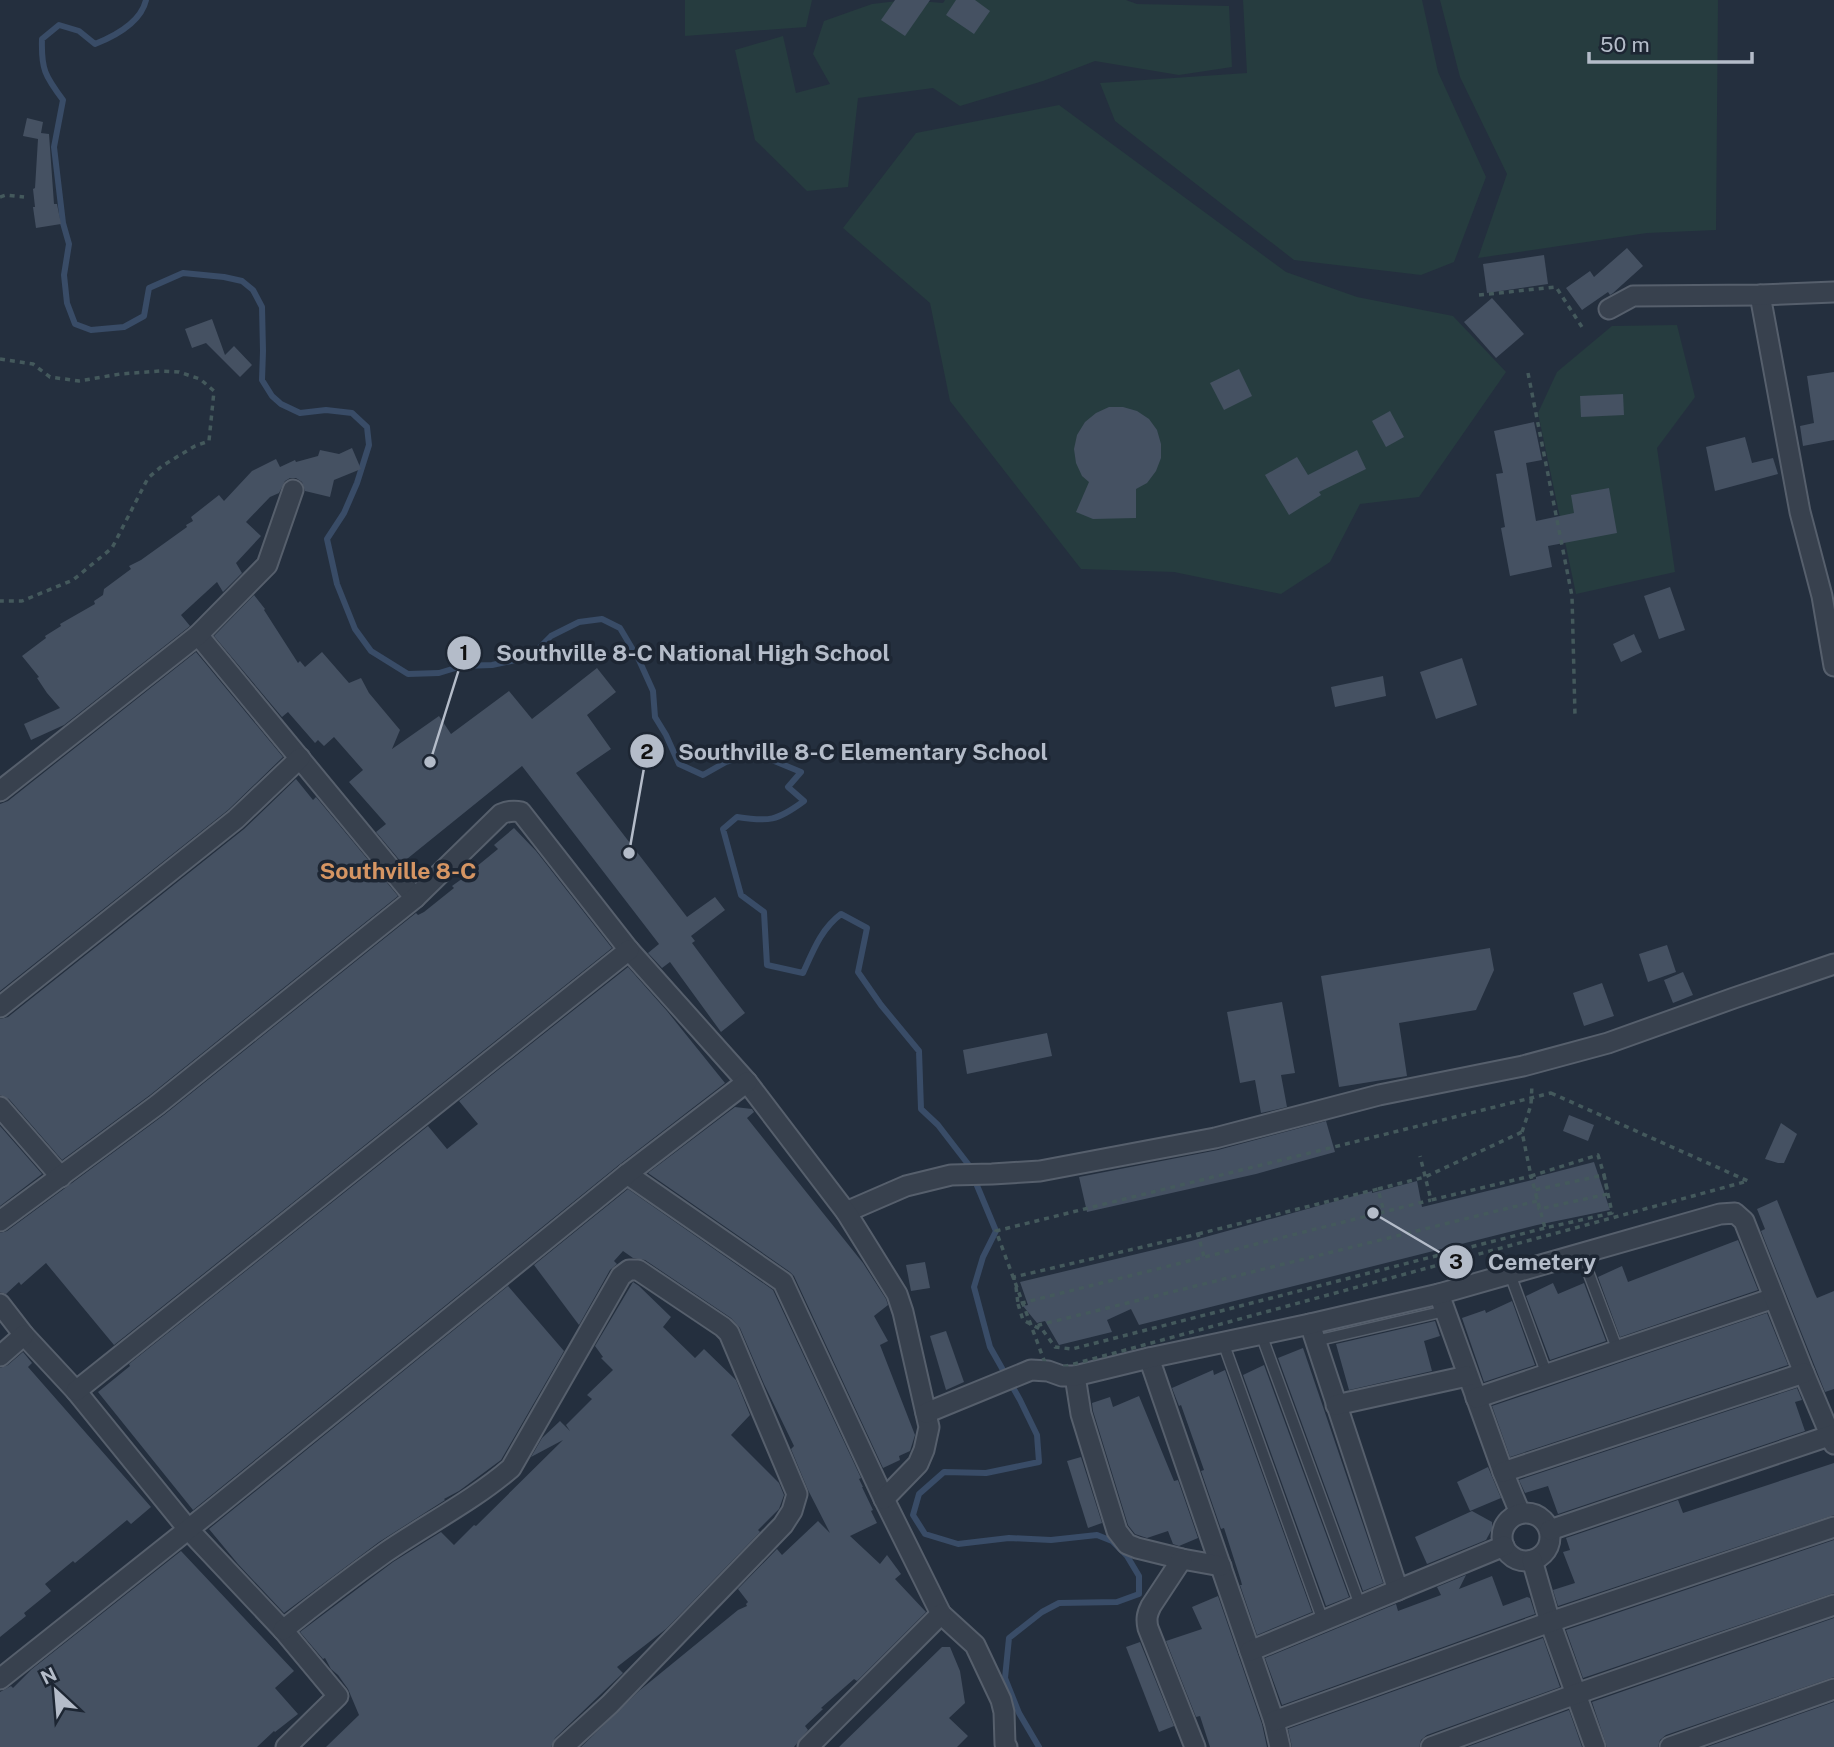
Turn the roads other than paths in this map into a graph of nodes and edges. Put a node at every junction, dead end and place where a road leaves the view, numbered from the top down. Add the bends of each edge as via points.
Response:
1 (1834, 292) edge
2 (1760, 295) junction
3 (1609, 309) dead end
4 (293, 490) dead end
5 (198, 635) junction
6 (1834, 666) edge
7 (300, 758) junction
8 (0, 791) edge
9 (415, 898) junction
10 (629, 950) junction
11 (1834, 964) edge
12 (0, 1007) edge
13 (747, 1082) junction
14 (0, 1107) edge
15 (627, 1174) junction
16 (61, 1177) junction
17 (846, 1212) junction
18 (0, 1222) edge
19 (1581, 1253) junction
20 (1510, 1274) junction
21 (1774, 1298) junction
22 (1442, 1302) junction
23 (0, 1304) edge
24 (1312, 1332) junction
25 (1261, 1334) junction
26 (23, 1335) junction
27 (1223, 1342) junction
28 (1618, 1351) junction
29 (0, 1356) edge
30 (1149, 1358) junction
31 (1804, 1373) junction
32 (1547, 1375) junction
33 (1075, 1376) junction
34 (1467, 1376) junction
35 (76, 1391) junction
36 (1476, 1398) junction
37 (1336, 1405) junction
38 (926, 1413) junction
39 (1833, 1439) edge
40 (1503, 1472) junction
41 (884, 1499) junction
42 (1520, 1513) junction
43 (1834, 1527) edge
44 (188, 1529) junction
45 (1550, 1530) junction
46 (1504, 1546) junction
47 (1182, 1559) junction
48 (1532, 1560) junction
49 (1221, 1566) junction
50 (1398, 1590) junction
51 (1360, 1605) junction
52 (1834, 1605) edge
53 (941, 1614) junction
54 (1323, 1621) junction
55 (1550, 1622) junction
56 (283, 1630) junction
57 (1250, 1651) junction
58 (0, 1679) edge
59 (1834, 1689) edge
60 (1576, 1694) junction
61 (1274, 1721) junction
62 (286, 1747) edge
63 (563, 1747) edge
64 (807, 1747) edge
65 (1007, 1747) edge
66 (1195, 1747) edge
67 (1280, 1747) edge
68 (1431, 1747) edge
69 (1595, 1747) edge
70 (1670, 1747) edge

1 - 2 street
2 - 3 street via 1633,296
2 - 6 street
4 - 5 street via 267,565
5 - 7 street
5 - 8 street
7 - 9 street
7 - 12 street via 236,819
9 - 10 street via 501,814 515,810
9 - 16 street
10 - 13 street
10 - 35 street
11 - 17 street via 1608,1043 1532,1064 1379,1096 1215,1138 1040,1171 951,1175 906,1185
13 - 15 street
13 - 17 street
14 - 16 street
15 - 41 street via 783,1282
15 - 44 street
16 - 18 street
17 - 38 street via 897,1294
19 - 20 street
19 - 21 street via 1720,1213 1735,1213 1744,1221
19 - 28 lane
20 - 22 street
20 - 32 lane
21 - 28 street
21 - 31 street
22 - 24 street
22 - 34 street
23 - 26 street
24 - 25 street
24 - 37 street
25 - 27 street
25 - 51 lane
26 - 29 street
26 - 35 street
27 - 30 street
27 - 54 lane
28 - 32 street
30 - 33 street
30 - 49 street
31 - 39 street
31 - 40 street
32 - 36 street
33 - 38 street via 1040,1370
33 - 47 street via 1081,1414 1117,1531 1127,1544
34 - 36 street
34 - 37 street
35 - 44 street
36 - 40 street
37 - 50 street
38 - 41 street via 929,1427 918,1464
39 - 45 street
40 - 42 street
41 - 53 street
42 - 45 street via 1539,1515
42 - 46 street via 1504,1526
43 - 55 street
44 - 56 street
44 - 58 street
45 - 48 street via 1548,1549
46 - 48 street via 1515,1559
46 - 50 street
47 - 49 street
47 - 66 street via 1146,1620
48 - 55 street
49 - 57 street
50 - 51 street
51 - 54 street
52 - 60 street
53 - 64 street
53 - 65 street via 975,1645 1004,1712
54 - 57 street
55 - 60 street
55 - 61 street
56 - 62 street via 338,1696
56 - 63 street via 386,1552 511,1468 621,1276 638,1270 729,1333 797,1494 783,1525
57 - 61 street
59 - 70 street
60 - 68 street
60 - 69 street
61 - 67 street

